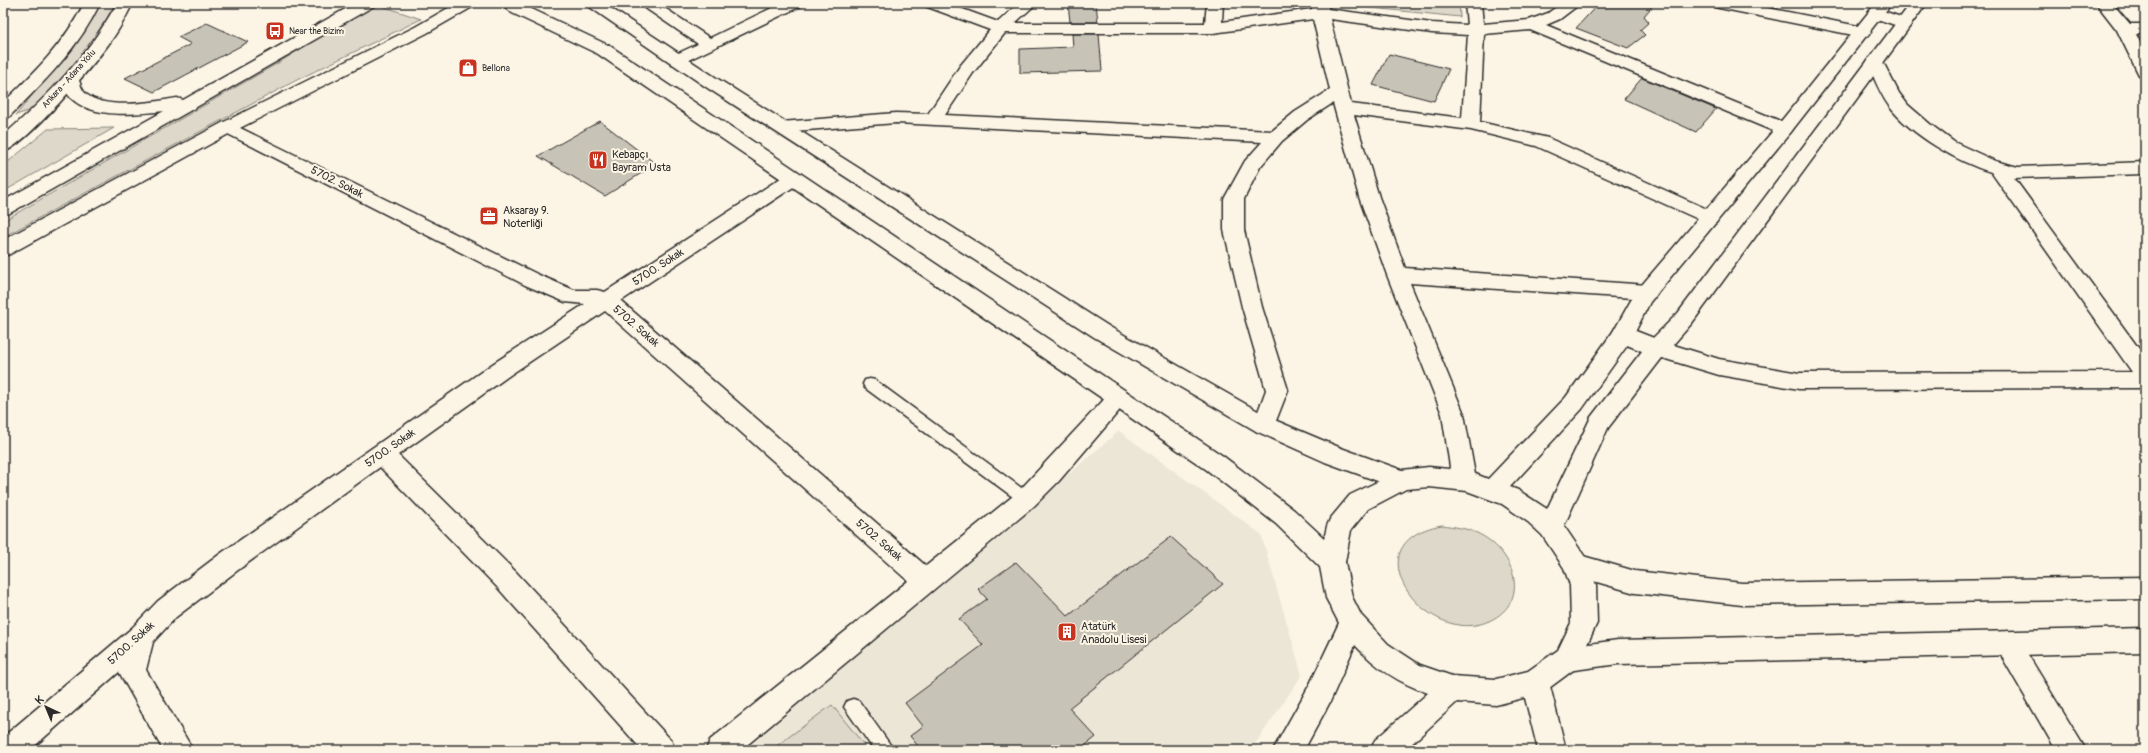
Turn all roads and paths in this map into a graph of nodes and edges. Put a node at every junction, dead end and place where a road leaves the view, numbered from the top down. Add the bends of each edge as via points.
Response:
1 (92, 3) edge
2 (125, 3) edge
3 (368, 3) edge
4 (468, 3) edge
5 (509, 3) edge
6 (592, 3) edge
7 (646, 3) edge
8 (795, 3) edge
9 (931, 3) edge
10 (1028, 3) edge
11 (1215, 3) edge
12 (1474, 3) edge
13 (1572, 3) edge
14 (1719, 3) edge
15 (1919, 3) edge
16 (2104, 3) edge
17 (1320, 8) edge
18 (1880, 8) edge
19 (1904, 23) junction
20 (1532, 25) junction
21 (1000, 28) junction
22 (1213, 28) junction
23 (2145, 28) edge
24 (2125, 29) junction
25 (1476, 30) junction
26 (1863, 32) junction
27 (710, 45) junction
28 (678, 60) junction
29 (1876, 62) junction
30 (2145, 71) edge
31 (71, 80) junction
32 (194, 100) junction
33 (1341, 100) junction
34 (3, 113) edge
35 (934, 119) junction
36 (1470, 125) junction
37 (781, 126) junction
38 (228, 127) junction
39 (1784, 128) junction
40 (1276, 137) junction
41 (3, 146) edge
42 (2145, 168) edge
43 (1998, 169) junction
44 (794, 178) junction
45 (3, 209) edge
46 (1709, 218) junction
47 (3, 249) edge
48 (1397, 275) junction
49 (1648, 292) junction
50 (607, 301) junction
51 (1623, 334) junction
52 (1658, 348) junction
53 (2145, 372) edge
54 (2145, 380) edge
55 (870, 384) dead end
56 (1119, 398) junction
57 (1264, 425) junction
58 (382, 454) junction
59 (1402, 480) junction
60 (1464, 480) junction
61 (1493, 489) junction
62 (1026, 499) junction
63 (1551, 528) junction
64 (1332, 562) junction
65 (1576, 565) junction
66 (926, 581) junction
67 (2145, 588) edge
68 (1352, 623) junction
69 (141, 636) junction
70 (2145, 640) edge
71 (2007, 643) junction
72 (1567, 658) junction
73 (1535, 682) junction
74 (1452, 689) junction
75 (853, 707) dead end
76 (9, 750) edge
77 (179, 750) edge
78 (661, 750) edge
79 (720, 750) edge
80 (885, 750) edge
81 (1287, 750) edge
82 (1385, 750) edge
83 (1552, 750) edge
84 (2072, 750) edge

1 - 34 main road via 70,41 43,73
2 - 31 main road, Ankara - Adana Yolu via 108,34
3 - 32 main road
4 - 38 main road via 421,30
5 - 44 main road via 518,10 604,50
6 - 28 main road
7 - 27 main road
8 - 27 main road
9 - 21 main road
10 - 21 main road
11 - 22 main road
12 - 25 main road
13 - 20 main road via 1554,16
14 - 26 main road
15 - 19 main road
16 - 24 main road
17 - 22 main road via 1246,25
17 - 25 main road via 1432,28
17 - 33 main road
18 - 19 main road
18 - 26 main road
19 - 29 main road
20 - 25 main road
20 - 39 main road
21 - 22 main road
21 - 35 main road via 966,70
23 - 24 main road
24 - 30 main road
25 - 36 main road
26 - 39 main road
27 - 28 main road
28 - 37 main road
29 - 43 main road via 1896,103 1925,130 1950,148
29 - 52 main road via 1684,318
31 - 32 main road via 77,95 91,103 122,109 155,108
31 - 41 main road, Ankara - Adana Yolu
32 - 45 main road
33 - 36 main road
33 - 40 main road via 1301,116
33 - 48 main road via 1368,197
35 - 37 main road via 896,118
35 - 40 main road
36 - 46 main road via 1542,142
37 - 57 main road via 1102,332
38 - 47 main road
38 - 50 main road, 5702. Sokak via 532,280 572,297 597,297
39 - 46 main road
40 - 57 main road via 1252,165 1234,199 1234,230 1252,307 1277,390
42 - 43 main road via 2018,173
43 - 53 main road
44 - 50 main road, 5700. Sokak
44 - 56 main road
46 - 49 main road
48 - 49 main road
48 - 60 main road via 1453,414
49 - 51 main road
50 - 58 main road, 5700. Sokak via 502,369
50 - 66 main road, 5702. Sokak
51 - 52 main road
51 - 61 main road via 1574,404
52 - 54 main road via 1719,367 1799,381 1897,383
52 - 63 main road via 1599,423
55 - 62 lane
56 - 62 main road
56 - 64 main road via 1215,463 1285,517
57 - 59 main road via 1333,455
58 - 69 main road, 5700. Sokak via 229,562 167,609
58 - 78 main road via 507,580
59 - 60 main road via 1429,477
59 - 64 main road via 1359,502 1340,526
60 - 61 main road
61 - 63 main road via 1510,497
62 - 66 main road
63 - 65 main road
64 - 68 main road via 1339,598
65 - 67 main road via 1635,582 1742,594
65 - 72 main road via 1583,585 1584,623
66 - 79 main road
68 - 74 main road via 1379,653 1412,675
68 - 81 main road via 1320,693
69 - 76 main road, 5700. Sokak
69 - 77 main road via 132,672
70 - 71 main road
71 - 72 main road via 1618,652
71 - 84 main road
72 - 73 main road
73 - 74 main road via 1496,692
73 - 83 main road
74 - 82 main road
75 - 80 lane

